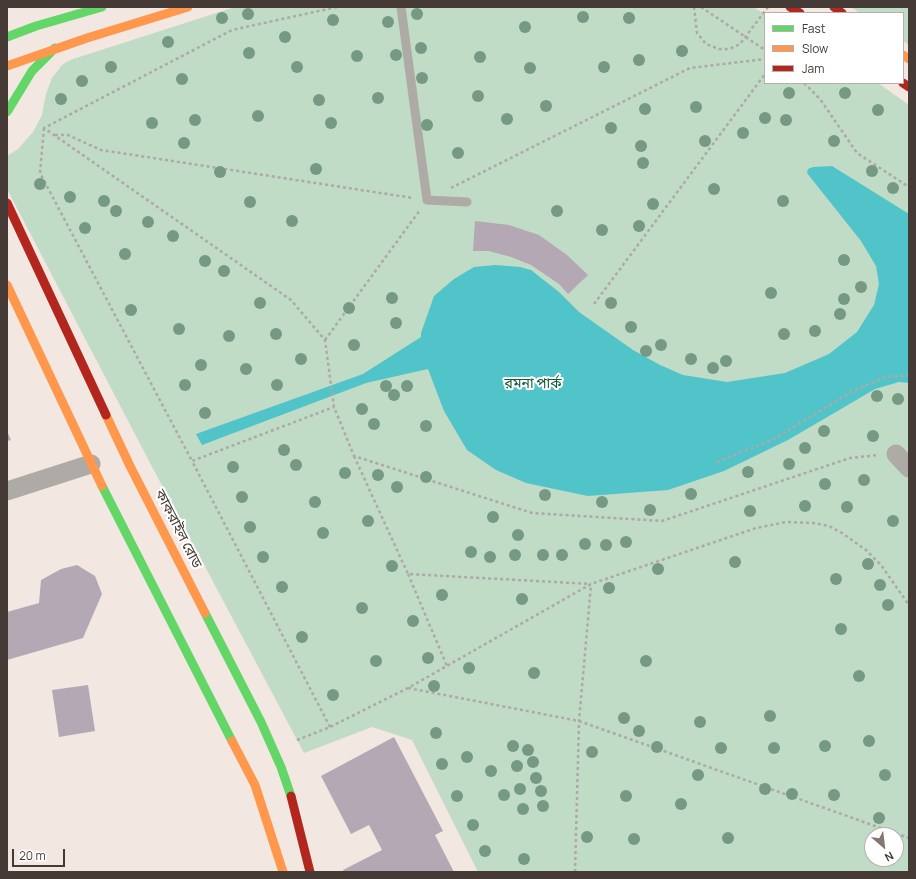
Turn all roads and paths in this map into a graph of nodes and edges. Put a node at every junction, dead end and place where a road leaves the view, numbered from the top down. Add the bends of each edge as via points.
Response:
1 (102, 7) edge
2 (188, 7) edge
3 (337, 7) edge
4 (401, 7) edge
5 (694, 7) edge
6 (701, 7) edge
7 (764, 12) edge
8 (36, 26) junction
9 (7, 29) edge
10 (7, 37) edge
11 (55, 48) junction
12 (764, 49) edge
13 (7, 66) edge
14 (764, 75) edge
15 (805, 84) edge
16 (7, 112) edge
17 (44, 128) junction
18 (909, 187) edge
19 (427, 200) junction
20 (467, 202) dead end
21 (7, 203) edge
22 (7, 285) edge
23 (594, 304) dead end
24 (325, 340) junction
25 (909, 375) edge
26 (334, 408) junction
27 (896, 454) joint
28 (354, 456) junction
29 (192, 461) junction
30 (717, 462) dead end
31 (90, 464) junction
32 (909, 468) edge
33 (7, 491) edge
34 (408, 574) junction
35 (591, 584) junction
36 (909, 605) edge
37 (447, 666) junction
38 (408, 688) junction
39 (579, 721) junction
40 (330, 727) junction
41 (297, 740) dead end
42 (909, 838) edge
43 (283, 872) edge
44 (310, 872) edge
45 (575, 872) edge

1 - 8 main road
2 - 11 main road
3 - 17 path via 232,30
4 - 19 lane
5 - 7 path via 697,33 706,44 719,49 729,49 740,44
6 - 12 path
8 - 9 main road
8 - 10 main road
11 - 13 main road
11 - 16 main road via 32,71
14 - 23 path
15 - 18 path via 820,98 857,153
17 - 24 path via 291,300
17 - 29 path via 40,173
19 - 20 lane
19 - 24 path
21 - 44 main road, কাকরাইল রোড via 130,466 264,728 292,799
22 - 31 main road
24 - 26 path
25 - 30 path via 884,377 851,392 774,439
26 - 28 path
26 - 29 path
27 - 28 path via 850,458 662,521 532,513
27 - 32 street
28 - 34 path
29 - 40 path
31 - 33 street
31 - 43 main road via 254,785
34 - 35 path
34 - 37 path
35 - 36 path via 756,528 786,522 814,523 829,526 866,550 881,565
35 - 37 path
35 - 39 path
37 - 38 path
38 - 39 path
38 - 40 path
39 - 42 path
39 - 45 path
40 - 41 path

